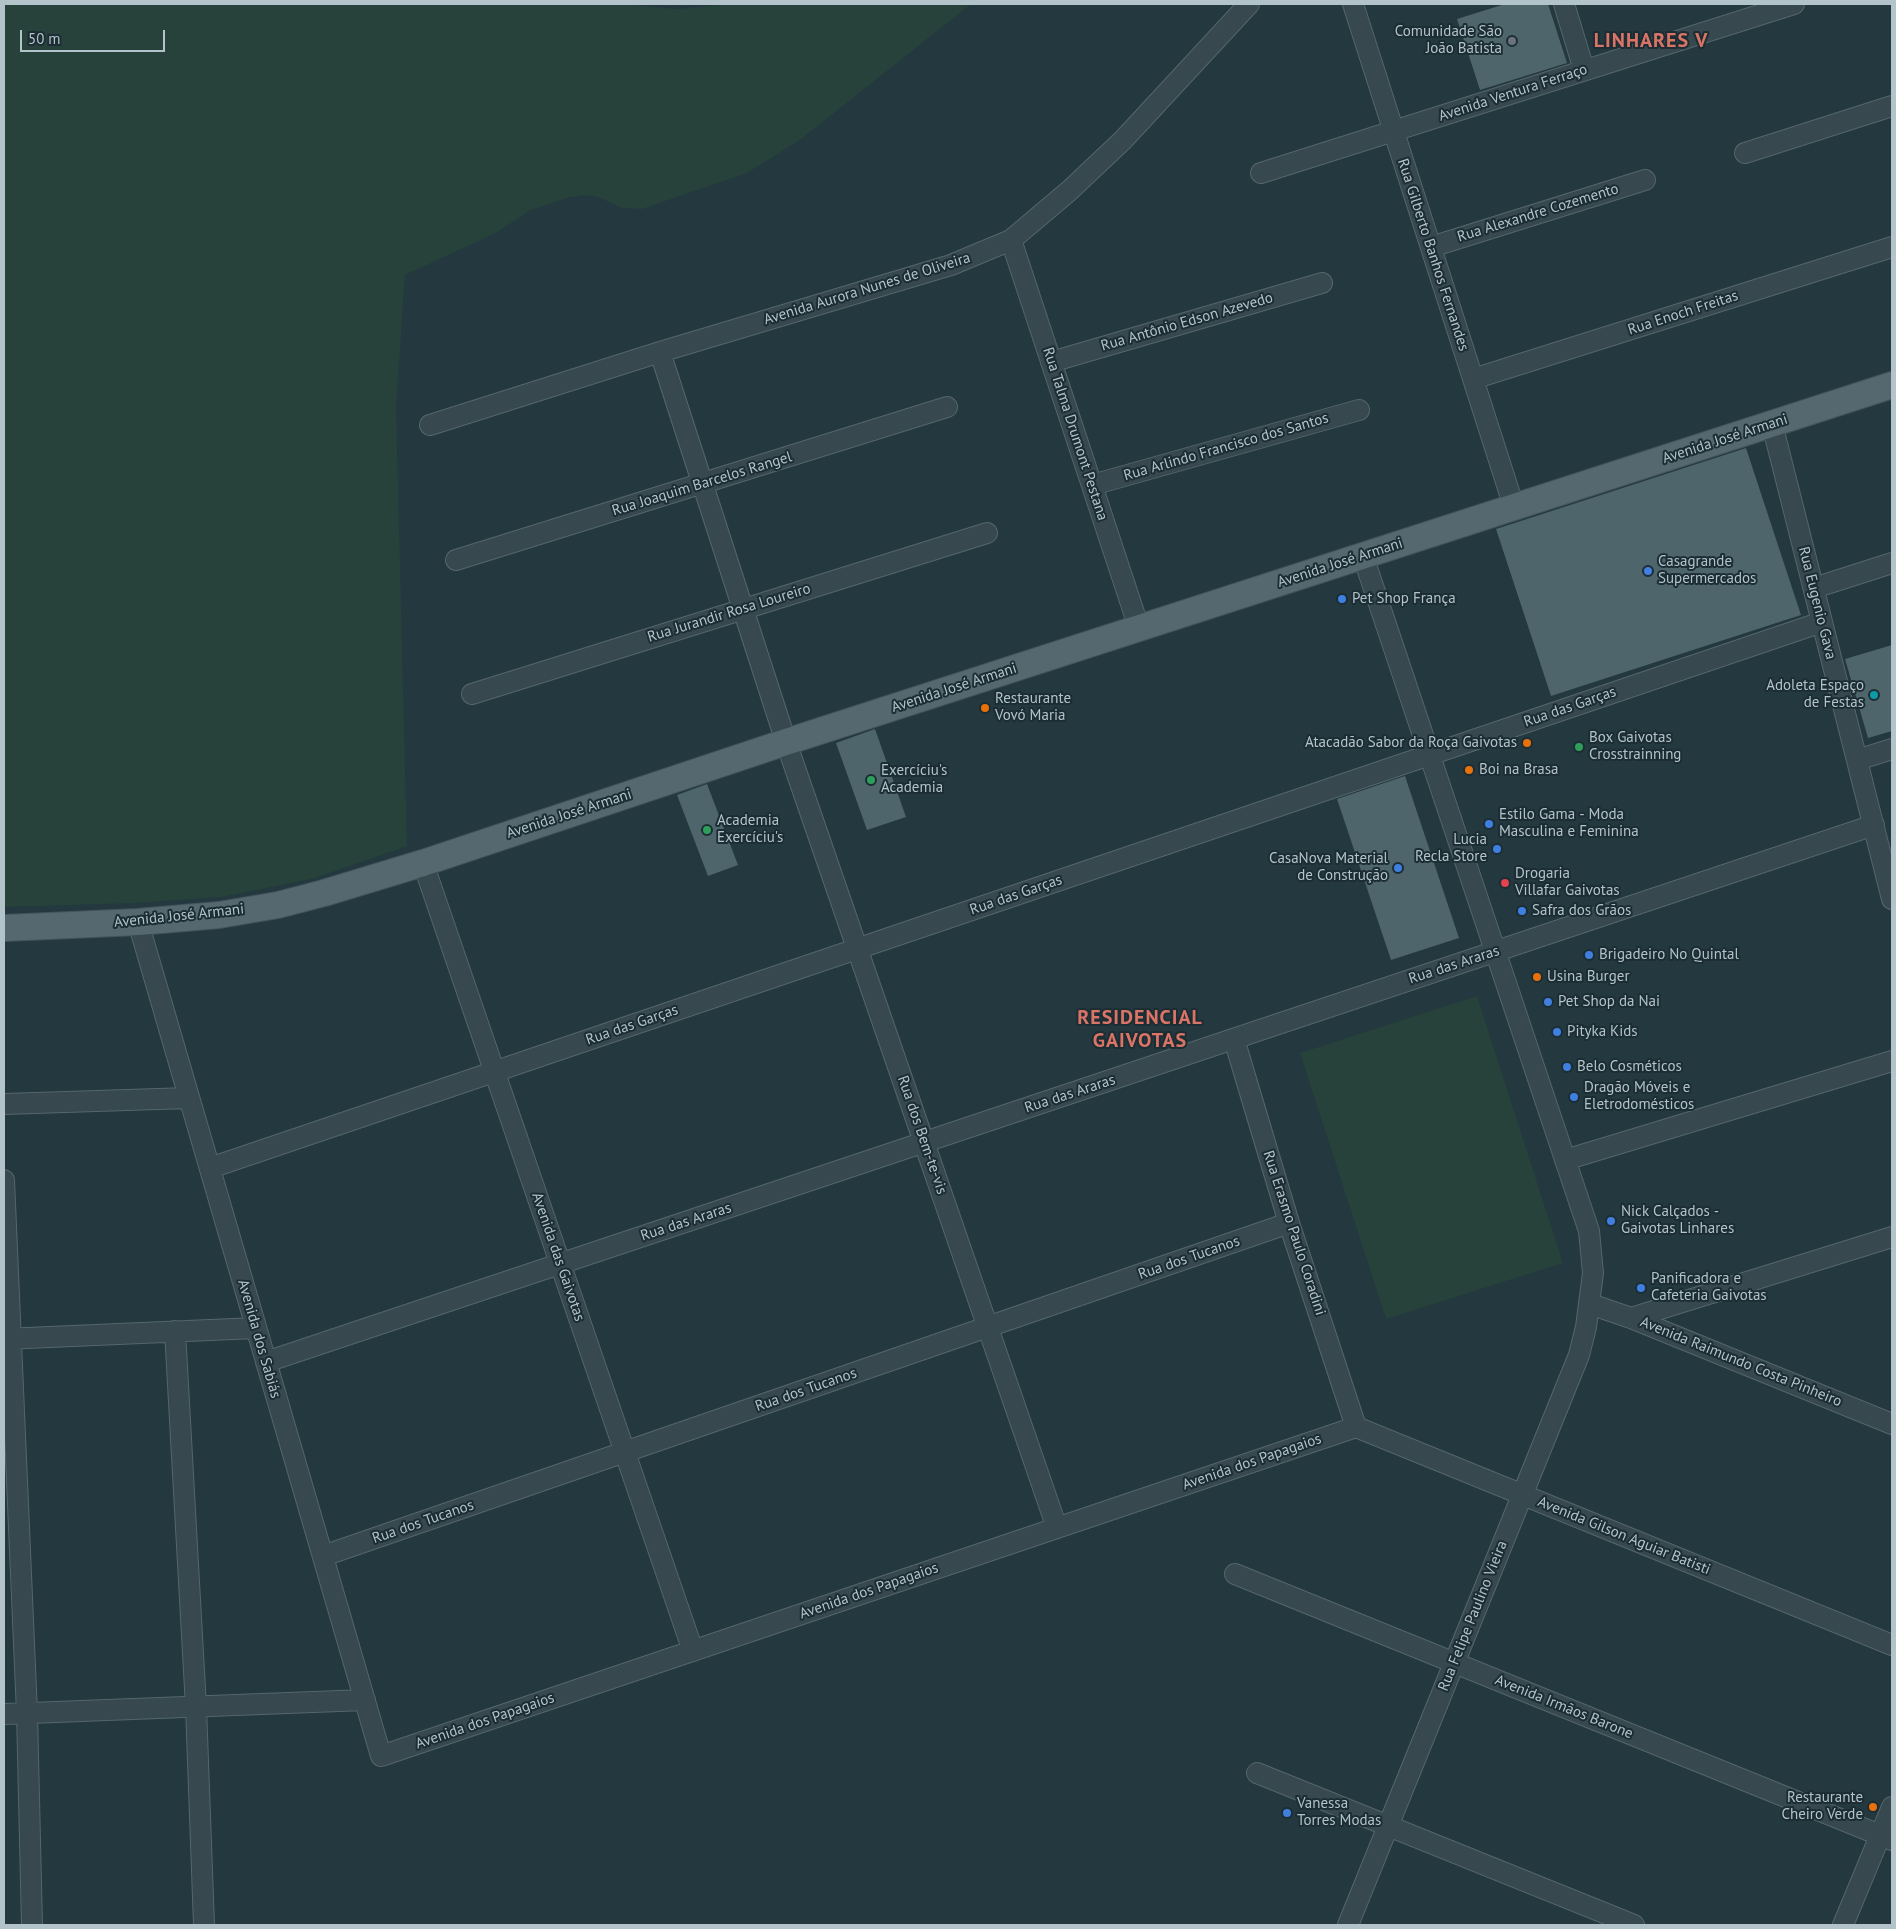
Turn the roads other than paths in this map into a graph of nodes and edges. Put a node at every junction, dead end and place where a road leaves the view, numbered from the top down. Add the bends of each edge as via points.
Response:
1 (1249, 4) edge
2 (1353, 4) edge
3 (1564, 4) edge
4 (1794, 4) edge
5 (1584, 70) junction
6 (1892, 106) edge
7 (1394, 131) junction
8 (1745, 153) dead end
9 (1261, 173) dead end
10 (1645, 180) dead end
11 (1011, 240) junction
12 (1430, 247) junction
13 (1892, 247) edge
14 (1322, 282) dead end
15 (660, 352) junction
16 (1052, 362) junction
17 (1473, 379) junction
18 (1892, 385) edge
19 (947, 407) dead end
20 (1359, 410) dead end
21 (1772, 424) junction
22 (430, 425) dead end
23 (703, 483) junction
24 (1092, 485) junction
25 (1514, 507) junction
26 (987, 533) dead end
27 (1363, 556) junction
28 (456, 560) dead end
29 (1892, 563) edge
30 (1814, 588) junction
31 (744, 609) junction
32 (1822, 622) junction
33 (1139, 628) junction
34 (472, 694) dead end
35 (786, 742) junction
36 (1892, 749) edge
37 (1430, 755) junction
38 (1857, 760) junction
39 (1874, 825) junction
40 (423, 863) junction
41 (1892, 899) edge
42 (138, 922) junction
43 (4, 928) edge
44 (857, 949) junction
45 (1496, 952) junction
46 (1234, 1039) junction
47 (1892, 1061) edge
48 (495, 1072) junction
49 (189, 1098) junction
50 (4, 1104) edge
51 (924, 1142) junction
52 (1565, 1160) junction
53 (210, 1168) junction
54 (4, 1180) edge
55 (1289, 1224) junction
56 (1892, 1237) edge
57 (561, 1264) junction
58 (1590, 1304) junction
59 (1631, 1318) junction
60 (988, 1327) junction
61 (256, 1328) junction
62 (175, 1332) junction
63 (7, 1339) edge
64 (266, 1362) junction
65 (1892, 1424) edge
66 (1356, 1427) junction
67 (625, 1452) junction
68 (1522, 1495) junction
69 (1057, 1528) junction
70 (323, 1556) junction
71 (1235, 1574) dead end
72 (1892, 1645) edge
73 (693, 1651) junction
74 (1454, 1662) junction
75 (365, 1700) junction
76 (196, 1707) junction
77 (27, 1713) junction
78 (4, 1714) edge
79 (381, 1756) joint
80 (1257, 1773) dead end
81 (1892, 1806) edge
82 (1388, 1826) junction
83 (1886, 1837) edge
84 (32, 1925) edge
85 (204, 1925) edge
86 (1348, 1925) edge
87 (1634, 1925) edge
88 (1843, 1925) edge

1 - 11 street, Avenida Aurora Nunes de Oliveira via 1123,140
2 - 7 street, Rua Gilberto Banhos Fernandes
3 - 5 street
4 - 5 street, Avenida Ventura Ferraço
5 - 7 street, Avenida Ventura Ferraço
6 - 8 street
7 - 9 street, Avenida Ventura Ferraço
7 - 12 street, Rua Gilberto Banhos Fernandes
10 - 12 street, Rua Alexandre Cozemento
11 - 15 street, Avenida Aurora Nunes de Oliveira via 951,265
11 - 16 street, Rua Talma Drumont Pestana
12 - 17 street, Rua Gilberto Banhos Fernandes
13 - 17 street, Rua Enoch Freitas
14 - 16 street, Rua Antônio Edson Azevedo
15 - 22 street, Avenida Aurora Nunes de Oliveira
15 - 23 street, Rua dos Bem-te-vis
16 - 24 street, Rua Talma Drumont Pestana
17 - 25 street, Rua Gilberto Banhos Fernandes
18 - 21 main road, Avenida José Armani
19 - 23 street, Rua Joaquim Barcelos Rangel
20 - 24 street, Rua Arlindo Francisco dos Santos
21 - 25 main road, Avenida José Armani
21 - 30 street, Rua Eugenio Gava
23 - 28 street, Rua Joaquim Barcelos Rangel
23 - 31 street, Rua dos Bem-te-vis
24 - 33 street, Rua Talma Drumont Pestana
25 - 27 main road, Avenida José Armani
26 - 31 street, Rua Jurandir Rosa Loureiro
27 - 33 main road, Avenida José Armani
27 - 37 street, Rua Felipe Paulino Vieira
29 - 30 street
30 - 32 street, Rua Eugenio Gava
31 - 34 street, Rua Jurandir Rosa Loureiro
31 - 35 street, Rua dos Bem-te-vis
32 - 37 street, Rua das Garças
32 - 38 street, Rua Eugenio Gava
33 - 35 main road, Avenida José Armani
35 - 40 main road, Avenida José Armani
35 - 44 street, Rua dos Bem-te-vis
36 - 38 street
37 - 44 street, Rua das Garças
37 - 45 street, Rua Felipe Paulino Vieira
38 - 39 street, Rua Eugenio Gava
39 - 41 street, Rua Eugenio Gava
39 - 45 street, Rua das Araras
40 - 42 main road, Avenida José Armani via 278,905 219,915
40 - 48 street, Avenida das Gaivotas
42 - 43 main road, Avenida José Armani
42 - 49 street, Avenida dos Sabiás
44 - 48 street, Rua das Garças
44 - 51 street, Rua dos Bem-te-vis
45 - 46 street, Rua das Araras
45 - 52 street, Rua Felipe Paulino Vieira
46 - 51 street, Rua das Araras
46 - 55 street, Rua Erasmo Paulo Coradini
47 - 52 street
48 - 53 street, Rua das Garças
48 - 57 street, Avenida das Gaivotas
49 - 50 street
49 - 53 street, Avenida dos Sabiás
51 - 57 street, Rua das Araras
51 - 60 street, Rua dos Bem-te-vis
52 - 58 street, Rua Felipe Paulino Vieira via 1589,1231 1593,1274
53 - 61 street, Avenida dos Sabiás
54 - 63 street
55 - 60 street, Rua dos Tucanos
55 - 66 street, Rua Erasmo Paulo Coradini
56 - 59 street
57 - 64 street, Rua das Araras
57 - 67 street, Avenida das Gaivotas
58 - 59 street, Avenida Raimundo Costa Pinheiro
58 - 68 street, Rua Felipe Paulino Vieira via 1579,1355
59 - 65 street, Avenida Raimundo Costa Pinheiro
60 - 67 street, Rua dos Tucanos
60 - 69 street, Rua dos Bem-te-vis
61 - 62 street
61 - 64 street, Avenida dos Sabiás
62 - 63 street
62 - 76 street
63 - 77 street
64 - 70 street, Avenida dos Sabiás
66 - 68 street, Avenida Gilson Aguiar Batisti
66 - 69 street, Avenida dos Papagaios
67 - 70 street, Rua dos Tucanos
67 - 73 street, Avenida das Gaivotas
68 - 72 street, Avenida Gilson Aguiar Batisti
68 - 74 street, Rua Felipe Paulino Vieira
69 - 73 street, Avenida dos Papagaios
70 - 75 street, Avenida dos Sabiás
71 - 74 street, Avenida Irmãos Barone
73 - 79 street, Avenida dos Papagaios
74 - 82 street, Rua Felipe Paulino Vieira
74 - 83 street, Avenida Irmãos Barone
75 - 76 street
75 - 79 street, Avenida dos Sabiás
76 - 77 street
76 - 85 street
77 - 78 street
77 - 84 street
80 - 82 street
81 - 83 street
82 - 86 street, Rua Felipe Paulino Vieira
82 - 87 street
83 - 88 street

